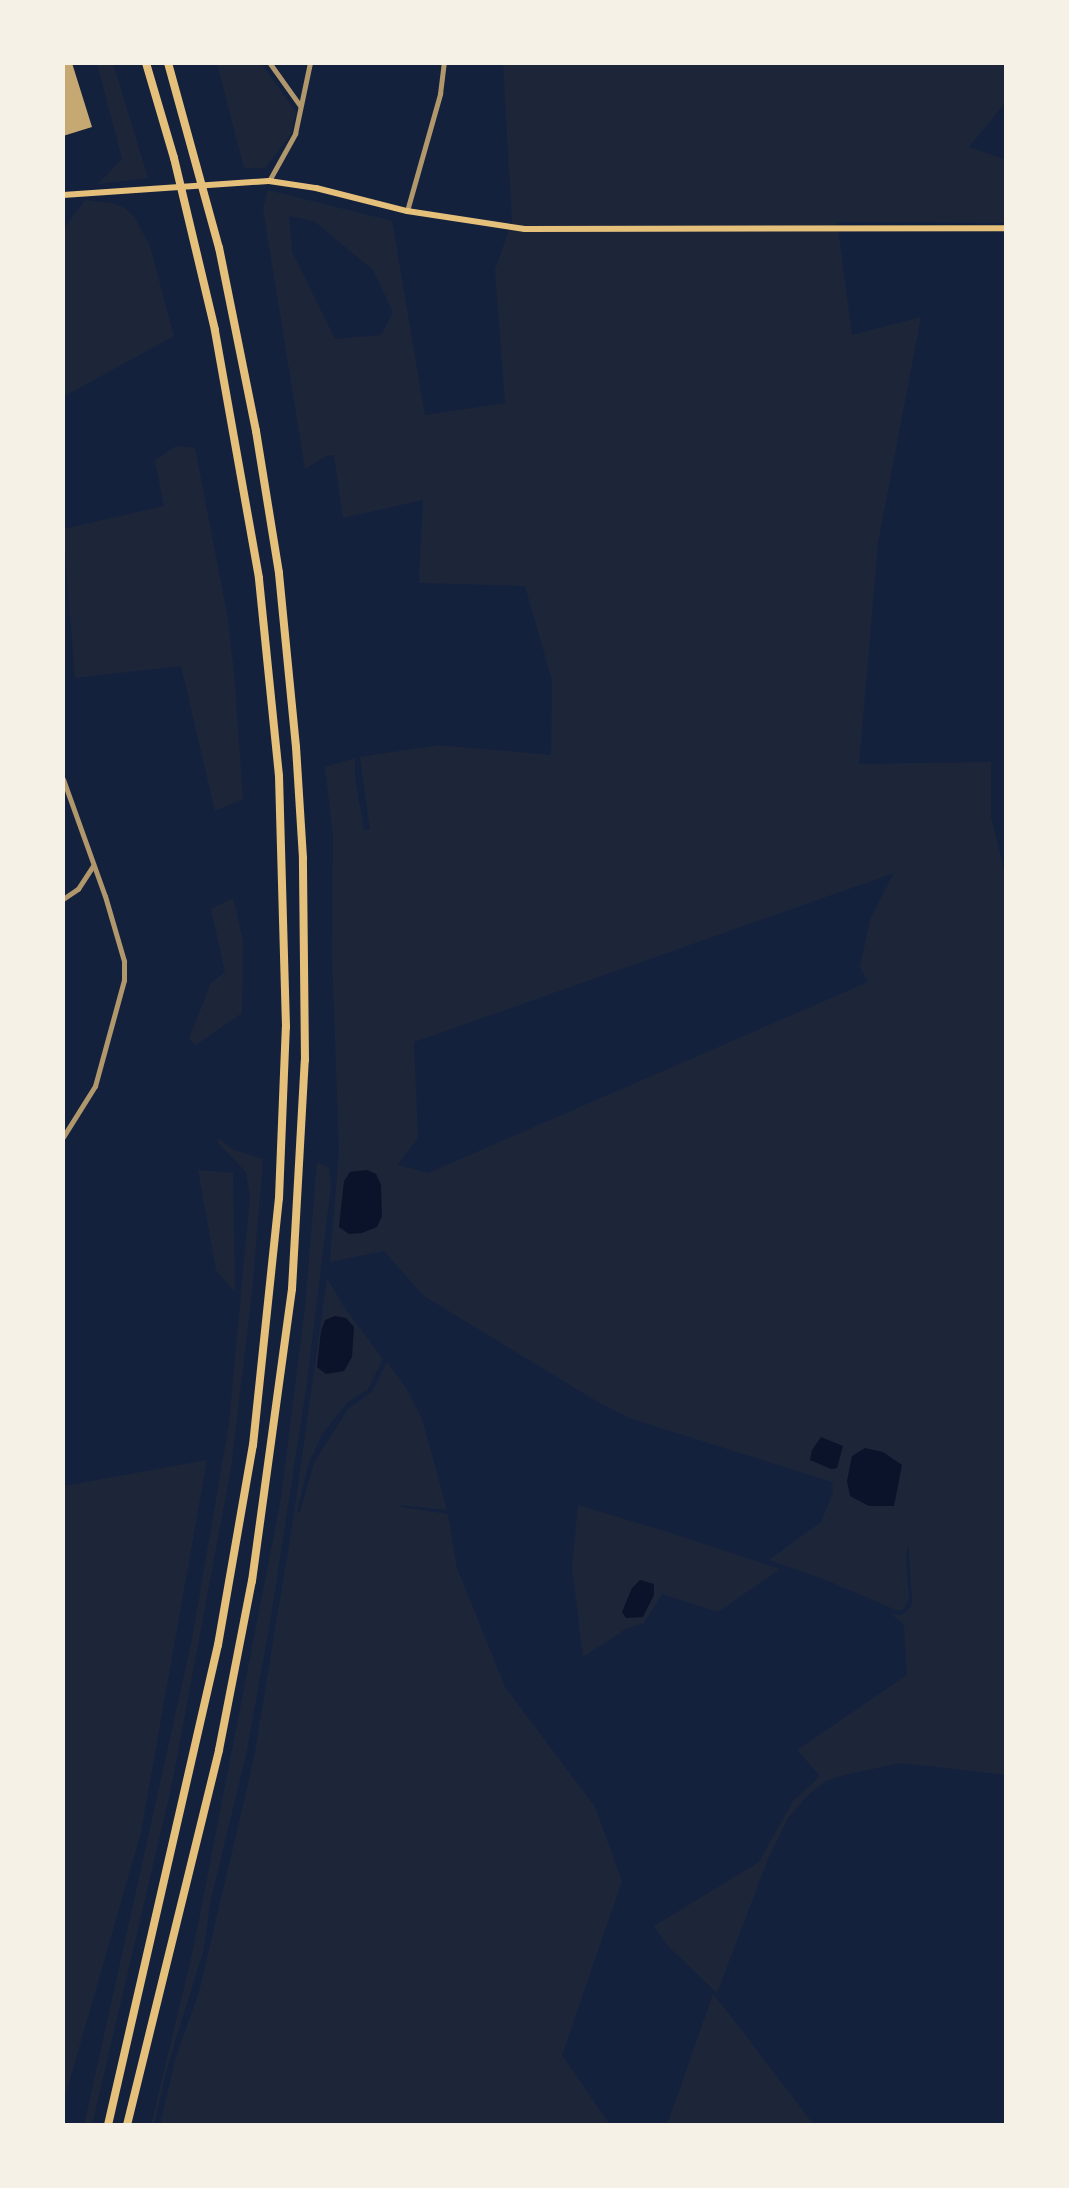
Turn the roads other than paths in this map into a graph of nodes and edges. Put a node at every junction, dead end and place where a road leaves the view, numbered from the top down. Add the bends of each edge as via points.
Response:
1 (146, 63) edge
2 (168, 63) edge
3 (270, 63) edge
4 (310, 63) edge
5 (444, 63) edge
6 (300, 106) junction
7 (270, 181) junction
8 (63, 195) edge
9 (407, 211) junction
10 (1006, 228) edge
11 (63, 779) edge
12 (93, 866) junction
13 (63, 899) edge
14 (63, 1137) edge
15 (108, 2125) edge
16 (127, 2125) edge

1 - 15 highway via 215,330 259,578 279,776 286,1027 279,1199 253,1445 218,1645
2 - 16 highway via 219,248 279,573 302,844 305,1071 292,1289 252,1581 219,1750
3 - 6 street
4 - 6 street
5 - 9 street via 440,94
6 - 7 street via 295,134
7 - 8 main road
7 - 9 main road
9 - 10 main road via 525,229
11 - 12 street
12 - 13 street via 78,889
12 - 14 street via 124,961 124,981 99,1077

